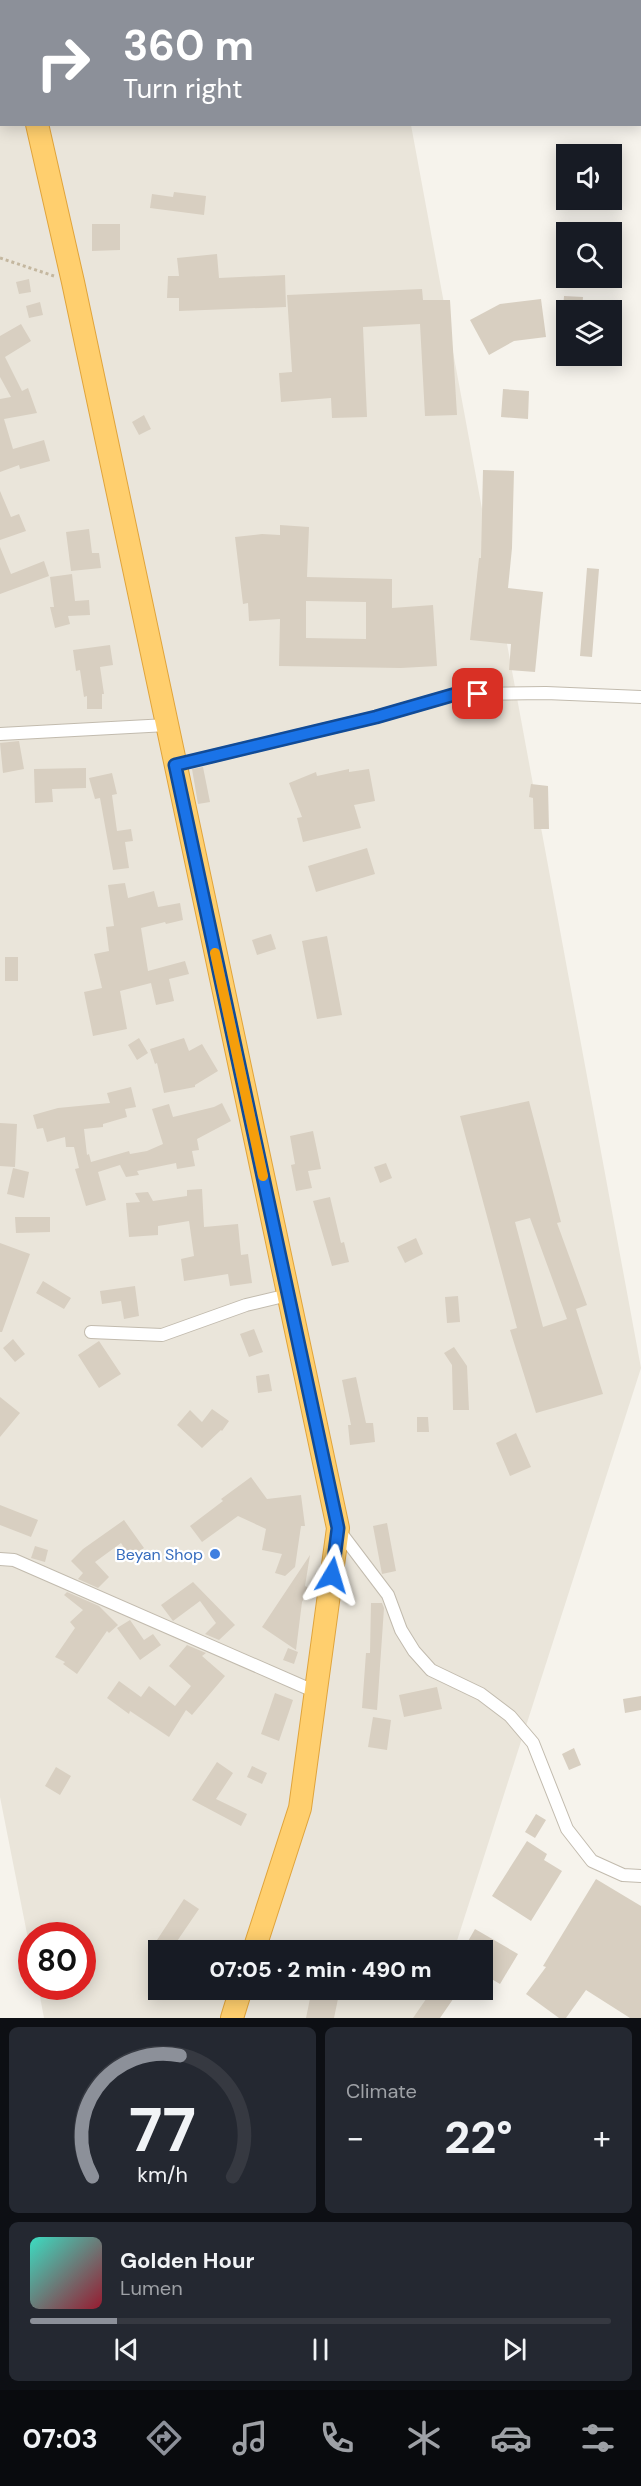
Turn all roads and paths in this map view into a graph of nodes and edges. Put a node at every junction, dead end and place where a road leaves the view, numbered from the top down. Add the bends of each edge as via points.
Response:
1 (37, 126) edge
2 (0, 258) edge
3 (73, 282) junction
4 (641, 697) edge
5 (167, 724) junction
6 (0, 734) edge
7 (175, 765) junction
8 (288, 1295) junction
9 (92, 1332) dead end
10 (338, 1528) junction
11 (0, 1559) edge
12 (316, 1692) junction
13 (641, 1876) edge
14 (257, 1940) edge
15 (238, 2000) edge
16 (232, 2018) edge

1 - 3 highway
2 - 3 path
3 - 5 highway
4 - 7 street via 456,694
5 - 6 street
5 - 7 highway
7 - 8 highway
8 - 9 street via 246,1305 162,1335
8 - 10 highway
10 - 12 highway
10 - 13 street via 388,1595 401,1630 431,1670 481,1694 510,1716 533,1743 567,1829 592,1860 622,1875
11 - 12 street via 14,1560
12 - 14 highway via 300,1808
15 - 16 highway

